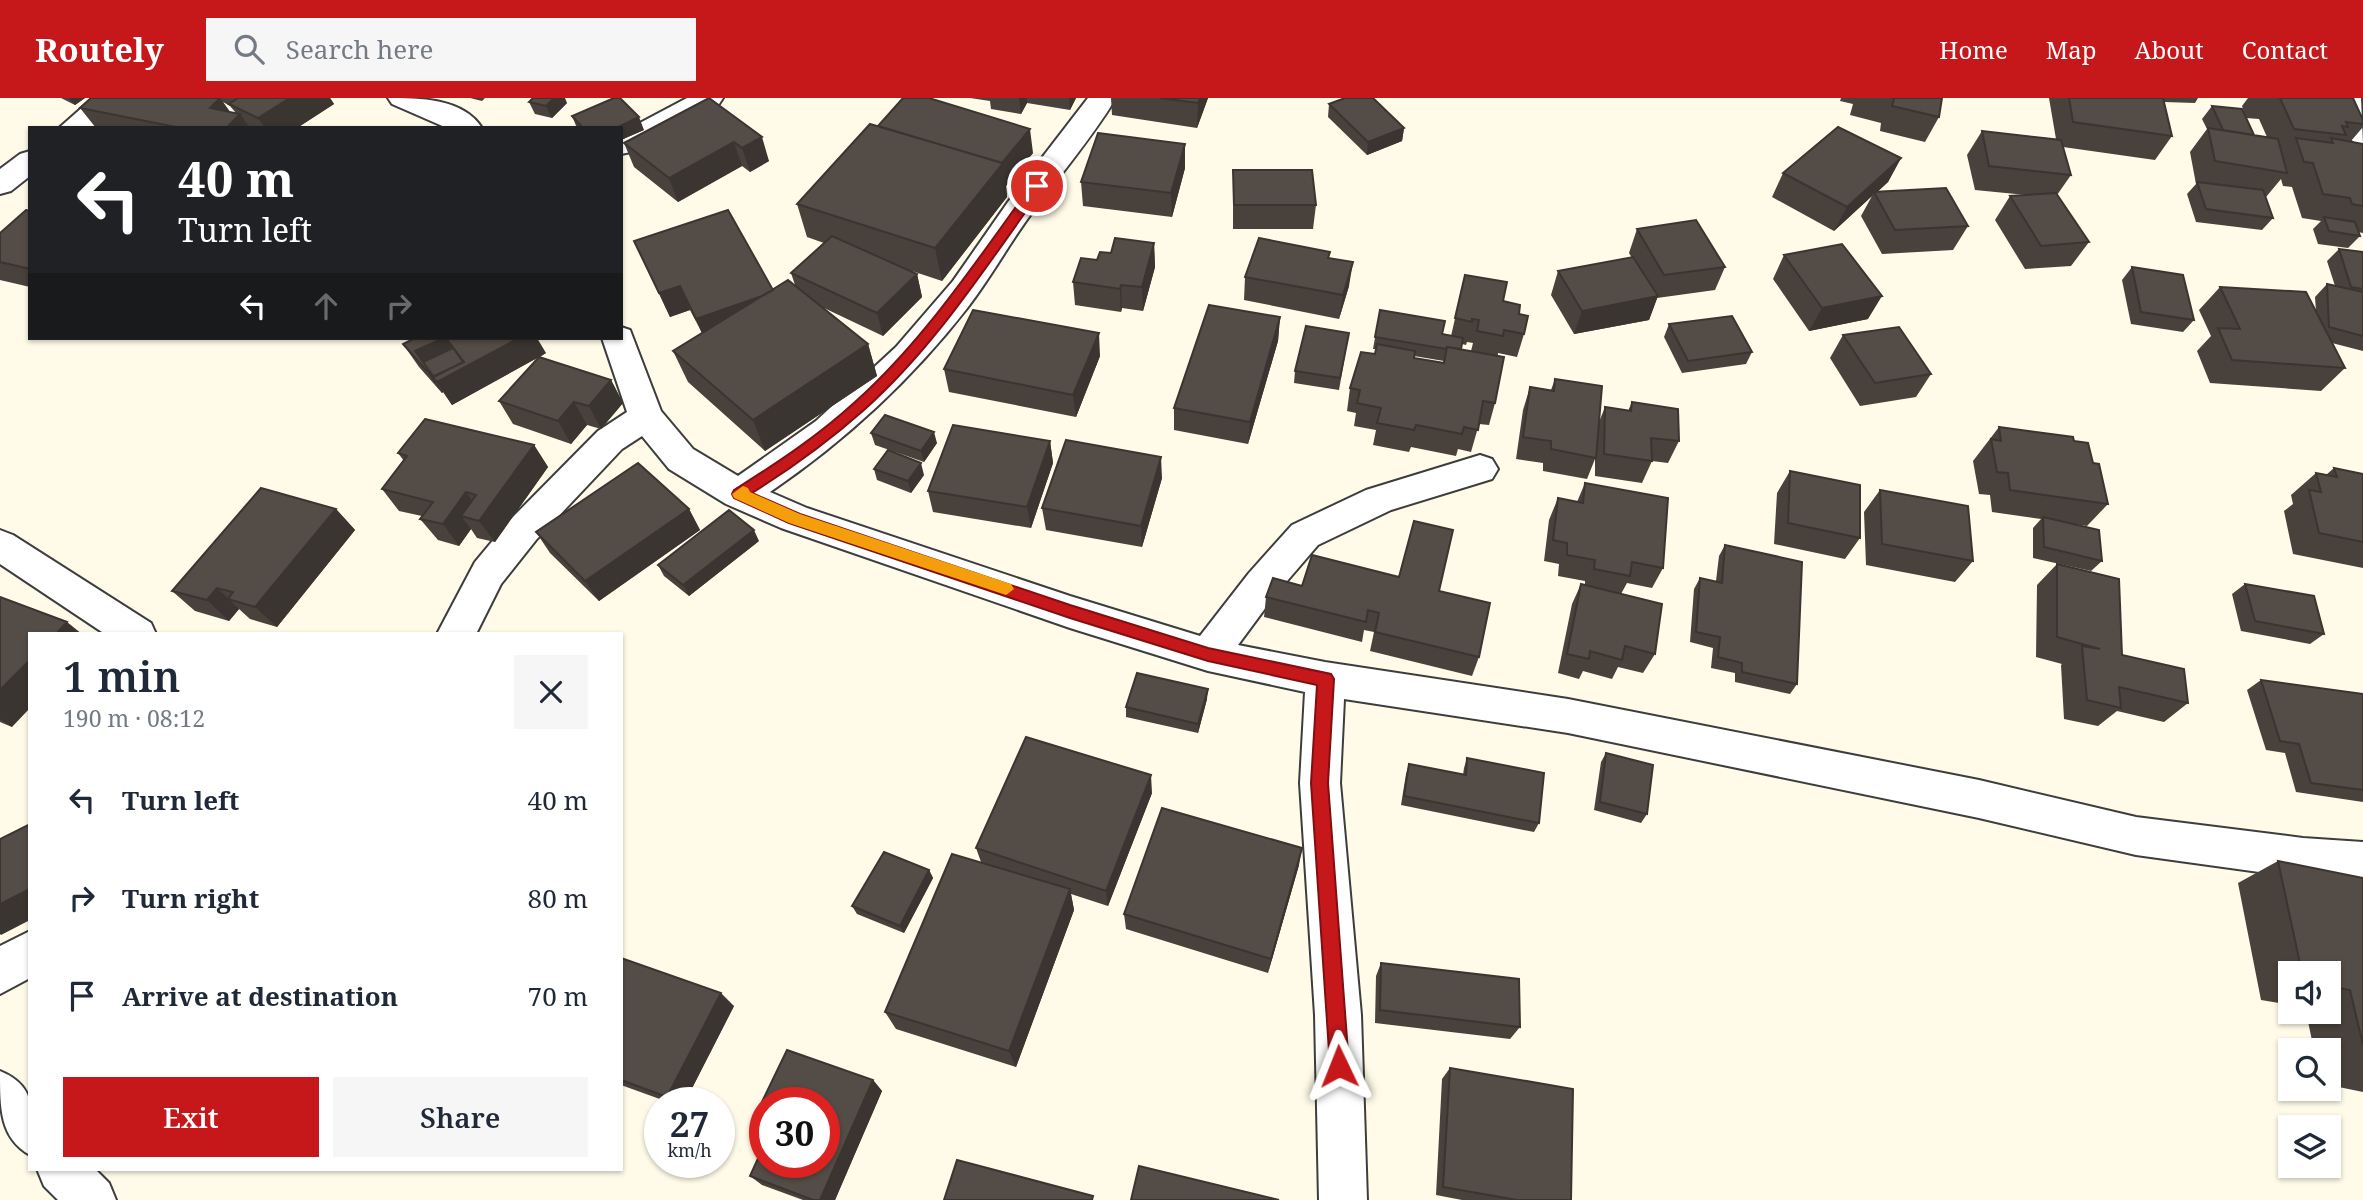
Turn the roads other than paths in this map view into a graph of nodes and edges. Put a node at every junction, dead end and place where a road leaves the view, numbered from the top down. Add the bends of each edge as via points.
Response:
1 (111, 98) edge
2 (402, 98) edge
3 (709, 98) edge
4 (1101, 98) edge
5 (2347, 98) edge
6 (76, 126) edge
7 (465, 126) edge
8 (2363, 135) edge
9 (623, 144) edge
10 (28, 163) edge
11 (0, 184) edge
12 (619, 340) edge
13 (646, 417) junction
14 (1480, 469) dead end
15 (739, 494) junction
16 (0, 545) edge
17 (134, 632) edge
18 (457, 632) edge
19 (1208, 654) junction
20 (1325, 679) junction
21 (2363, 862) edge
22 (28, 953) edge
23 (0, 972) edge
24 (0, 1094) edge
25 (28, 1129) edge
26 (63, 1171) edge
27 (92, 1200) edge
28 (1343, 1200) edge

1 - 6 street
2 - 7 street
3 - 9 street
4 - 15 street via 957,299 914,349 860,405 791,461
5 - 8 street
10 - 11 street
12 - 13 street
13 - 15 street via 681,459
13 - 18 street via 610,440 523,530 488,573
14 - 19 street via 1379,500 1305,535
15 - 19 street via 794,518
16 - 17 street
19 - 20 street
20 - 21 street via 1568,716 1952,793 2136,836
20 - 28 street via 1320,783 1338,1015
22 - 23 street
24 - 25 street
26 - 27 street

